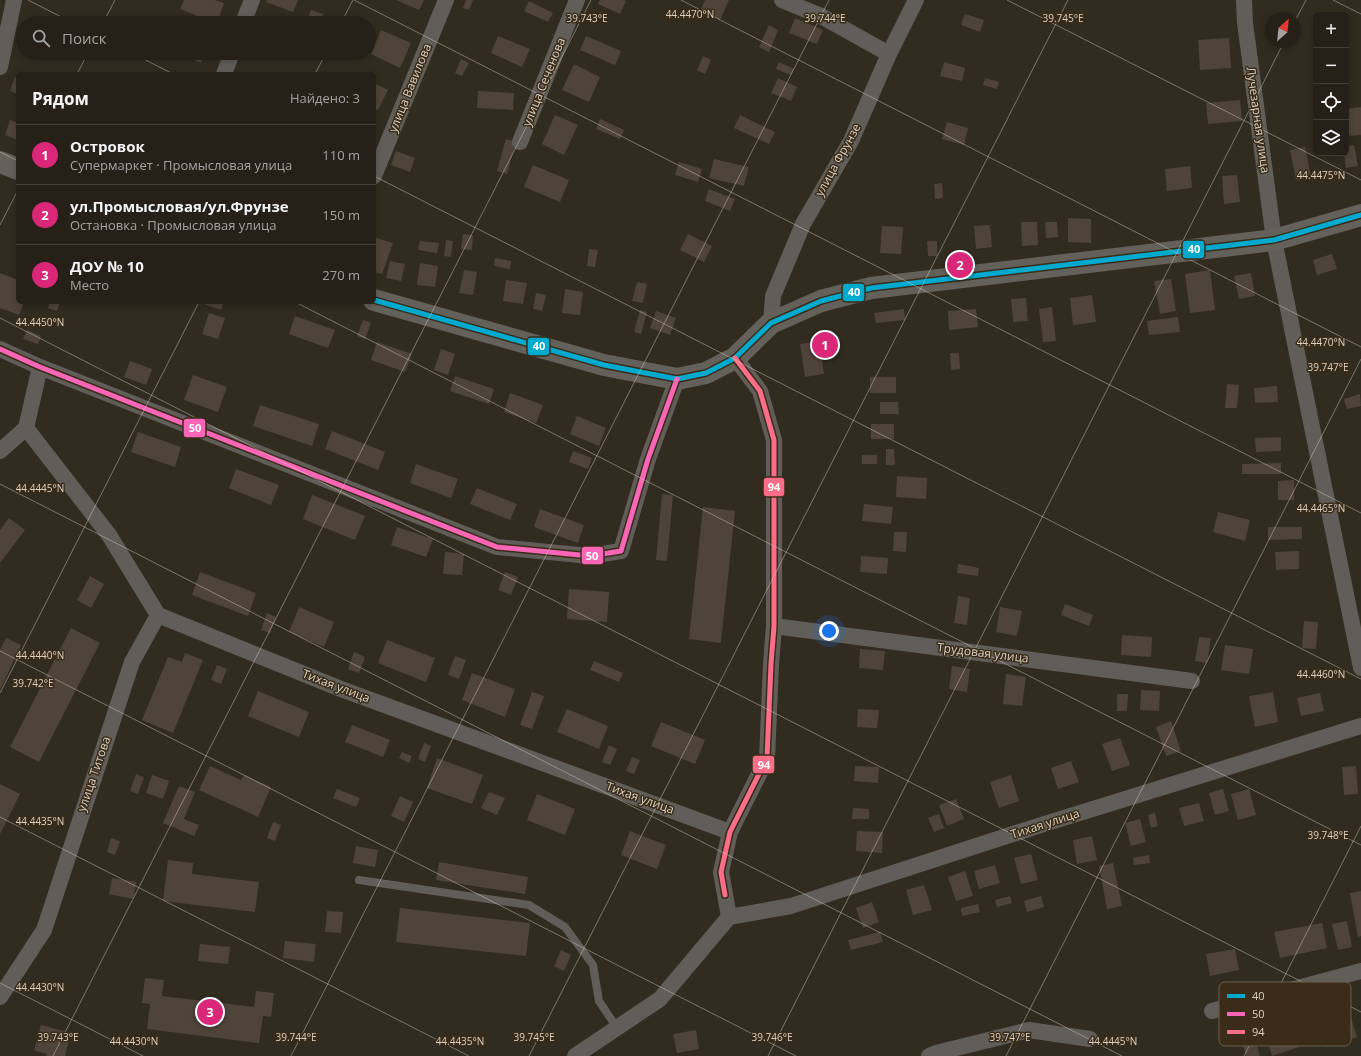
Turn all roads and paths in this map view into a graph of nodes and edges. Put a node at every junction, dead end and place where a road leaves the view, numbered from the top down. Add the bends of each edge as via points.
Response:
1 (14, 0) edge
2 (252, 0) edge
3 (446, 0) edge
4 (577, 0) edge
5 (782, 0) edge
6 (916, 0) edge
7 (1244, 0) edge
8 (246, 16) edge
9 (889, 54) junction
10 (229, 60) edge
11 (0, 67) edge
12 (225, 72) edge
13 (520, 142) dead end
14 (0, 162) edge
15 (16, 168) edge
16 (376, 171) edge
17 (1361, 215) edge
18 (1274, 240) junction
19 (376, 301) edge
20 (771, 323) junction
21 (0, 348) edge
22 (736, 358) junction
23 (40, 367) junction
24 (677, 379) junction
25 (26, 428) junction
26 (0, 451) edge
27 (158, 615) junction
28 (774, 626) junction
29 (1361, 668) edge
30 (1192, 681) dead end
31 (1361, 726) edge
32 (730, 832) junction
33 (359, 880) dead end
34 (729, 917) junction
35 (1361, 971) edge
36 (1320, 982) edge
37 (0, 998) edge
38 (1219, 1009) edge
39 (1212, 1011) dead end
40 (617, 1028) junction
41 (1090, 1039) dead end
42 (575, 1056) edge
43 (929, 1056) edge

1 - 11 street
2 - 8 street
3 - 16 street, улица Вавилова
4 - 13 street, улица Сеченова
5 - 9 street via 821,16
6 - 9 street, улица Фрунзе
7 - 18 street, Лучезарная улица
9 - 20 street, улица Фрунзе via 851,141 803,224 773,296
10 - 12 street
14 - 15 street
17 - 18 street
18 - 20 street via 871,288 821,301
18 - 29 street, Лучезарная улица
19 - 24 street via 604,365
20 - 22 street
21 - 23 street
22 - 24 street via 706,373
22 - 28 street via 760,391 774,440
23 - 24 street via 497,547 590,556 621,551 648,459
23 - 25 street
25 - 26 street
25 - 27 street via 109,535
27 - 32 street, Тихая улица via 341,689
27 - 37 street, улица Титова via 132,662 44,930
28 - 30 street, Трудовая улица
28 - 32 street via 767,758
31 - 34 street, Тихая улица via 791,906
32 - 34 street via 720,872
33 - 40 lane via 529,905 565,927 593,965 599,1001
34 - 40 street via 660,999
35 - 36 street
38 - 39 street
40 - 42 street
41 - 43 street via 1029,1030

